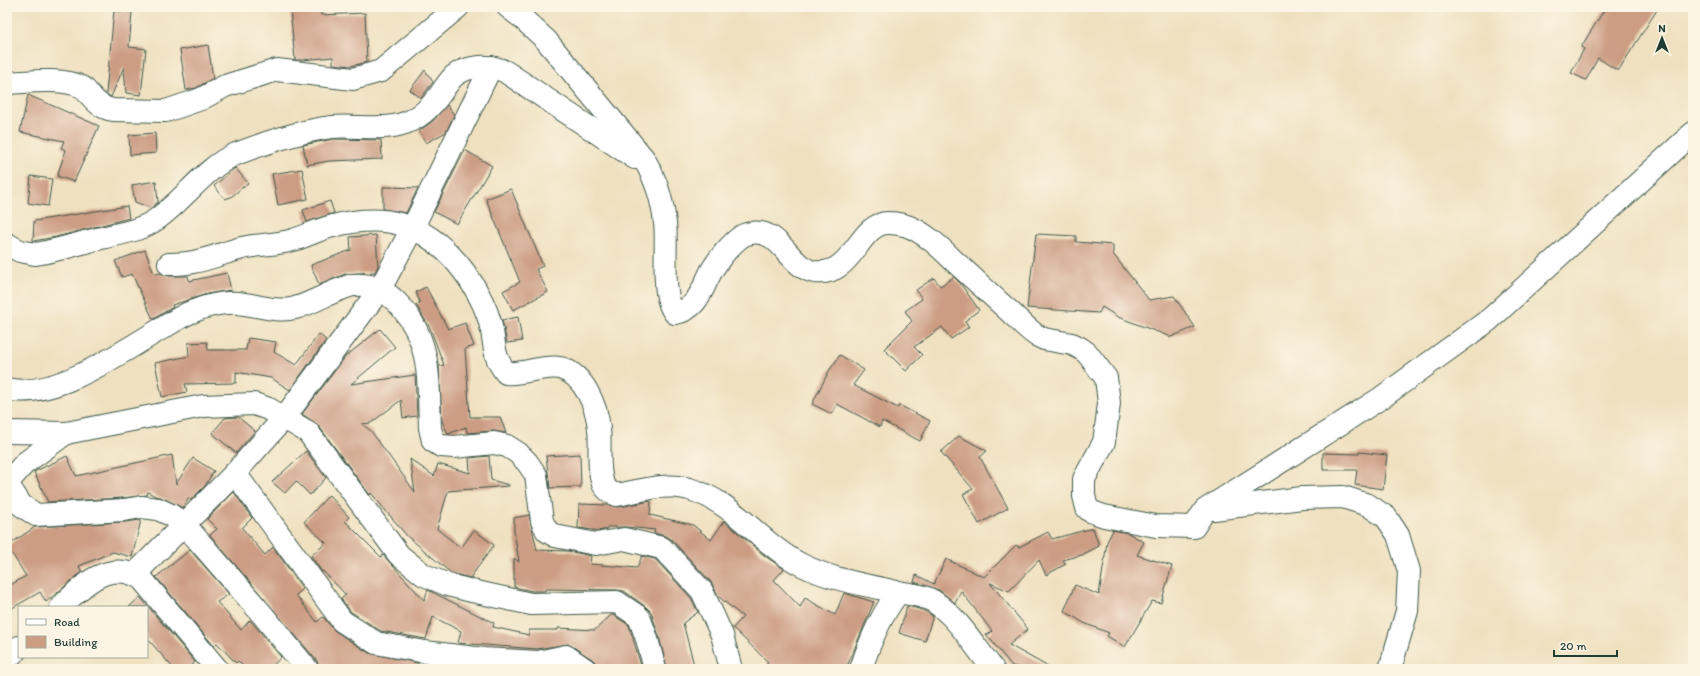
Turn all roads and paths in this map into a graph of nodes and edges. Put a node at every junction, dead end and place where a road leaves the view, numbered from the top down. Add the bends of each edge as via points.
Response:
1 (458, 7) edge
2 (508, 7) edge
3 (491, 67) junction
4 (7, 83) edge
5 (1693, 133) edge
6 (648, 166) junction
7 (413, 227) junction
8 (7, 244) edge
9 (169, 264) dead end
10 (380, 289) junction
11 (7, 389) edge
12 (284, 418) junction
13 (7, 432) edge
14 (66, 433) junction
15 (235, 473) junction
16 (7, 483) edge
17 (1205, 510) junction
18 (184, 524) junction
19 (135, 574) junction
20 (899, 592) junction
21 (62, 606) edge
22 (18, 648) edge
23 (7, 659) edge
24 (1391, 668) edge
25 (217, 669) edge
26 (307, 669) edge
27 (585, 669) edge
28 (655, 669) edge
29 (731, 669) edge
30 (861, 669) edge
31 (994, 669) edge

1 - 4 street via 381,71 373,74 353,79 277,70 225,86 201,99 166,111 105,109 83,87 74,84 46,81
2 - 6 street via 546,40 632,143
3 - 6 street via 506,72
3 - 7 street
3 - 8 street via 471,69 456,75 431,106 405,123 313,130 268,142 234,155 221,162 156,220 139,228 36,254 20,251
5 - 17 street via 1489,320 1381,398
6 - 17 street via 662,201 666,224 668,294 671,308 675,313 684,312 695,302 712,269 729,248 744,235 756,232 768,235 801,266 816,272 825,272 838,268 877,225 904,225 942,250 1036,336 1072,344 1087,353 1100,369 1107,383 1109,403 1104,442 1084,480 1084,503 1090,512 1156,526 1190,528 1194,527
7 - 9 street via 386,221 354,221 281,243 243,248 191,263
7 - 10 street
7 - 20 street via 438,244 458,264 473,286 492,330 499,364 506,373 560,368 582,384 597,417 603,484 609,492 617,495 669,486 688,488 708,496 776,549 801,565 850,583
10 - 11 street via 353,285 304,306 288,310 236,303 210,307 192,312 70,379 45,388
10 - 12 street
10 - 29 street via 406,312 423,345 431,436 436,443 454,447 494,443 507,446 518,453 536,475 542,521 546,531 555,536 596,544 624,539 662,548 702,591 722,635
12 - 14 street via 254,404 230,404 203,406
12 - 15 street
12 - 28 street via 308,432 399,555 424,576 472,591 532,604 617,602 639,617
13 - 14 street
14 - 16 street via 25,463
15 - 18 street
15 - 27 street via 342,621 376,643 484,659 538,662 566,656
16 - 18 street via 21,505 36,515 142,507 158,509
17 - 24 street via 1302,498 1343,497 1368,504 1386,517 1398,536 1409,571 1407,611
18 - 19 street
18 - 26 street
19 - 21 street via 101,574 81,587
19 - 25 street
20 - 30 street via 879,624
20 - 31 street via 933,602 961,627
22 - 23 street

